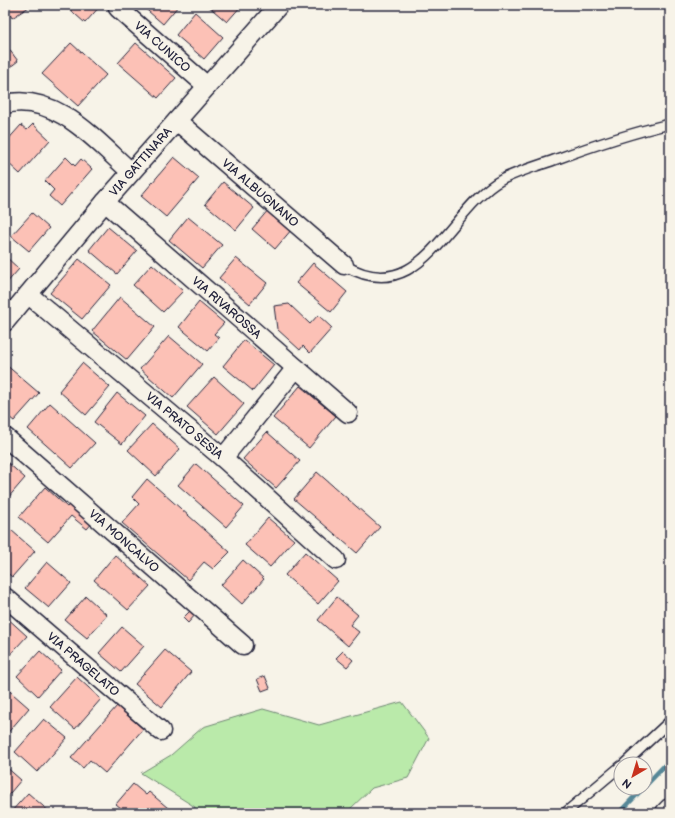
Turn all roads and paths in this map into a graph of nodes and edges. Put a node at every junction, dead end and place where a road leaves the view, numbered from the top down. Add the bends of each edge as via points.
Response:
1 (279, 5) edge
2 (118, 8) dead end
3 (207, 86) junction
4 (5, 104) edge
5 (176, 121) junction
6 (670, 124) edge
7 (131, 172) junction
8 (105, 202) junction
9 (344, 265) joint
10 (29, 295) junction
11 (8, 314) edge
12 (296, 368) junction
13 (348, 413) dead end
14 (5, 437) edge
15 (223, 458) junction
16 (336, 560) dead end
17 (5, 597) edge
18 (243, 645) dead end
19 (670, 721) edge
20 (161, 731) dead end
21 (633, 756) edge
22 (613, 773) edge
23 (670, 810) edge
24 (565, 813) edge
25 (667, 813) edge

1 - 3 street, VIA GATTINARA
2 - 3 street, VIA CUNICO
3 - 5 street, VIA GATTINARA
4 - 7 street via 30,101 55,111 75,123
5 - 7 street, VIA GATTINARA
5 - 9 street, VIA ALBUGNANO
6 - 9 lane via 595,145 504,179 480,196 434,250 412,267 398,273 370,277 358,274
7 - 8 street, VIA GATTINARA
8 - 10 street, VIA GATTINARA
8 - 12 street, VIA RIVAROSSA
10 - 11 street, VIA GATTINARA
10 - 15 street, VIA PRATO SESIA
12 - 13 street, VIA RIVAROSSA
12 - 15 street
14 - 18 street, VIA MONCALVO
15 - 16 street, VIA PRATO SESIA
17 - 20 street, VIA PRAGELATO
19 - 21 lane
22 - 24 lane
23 - 25 highway

